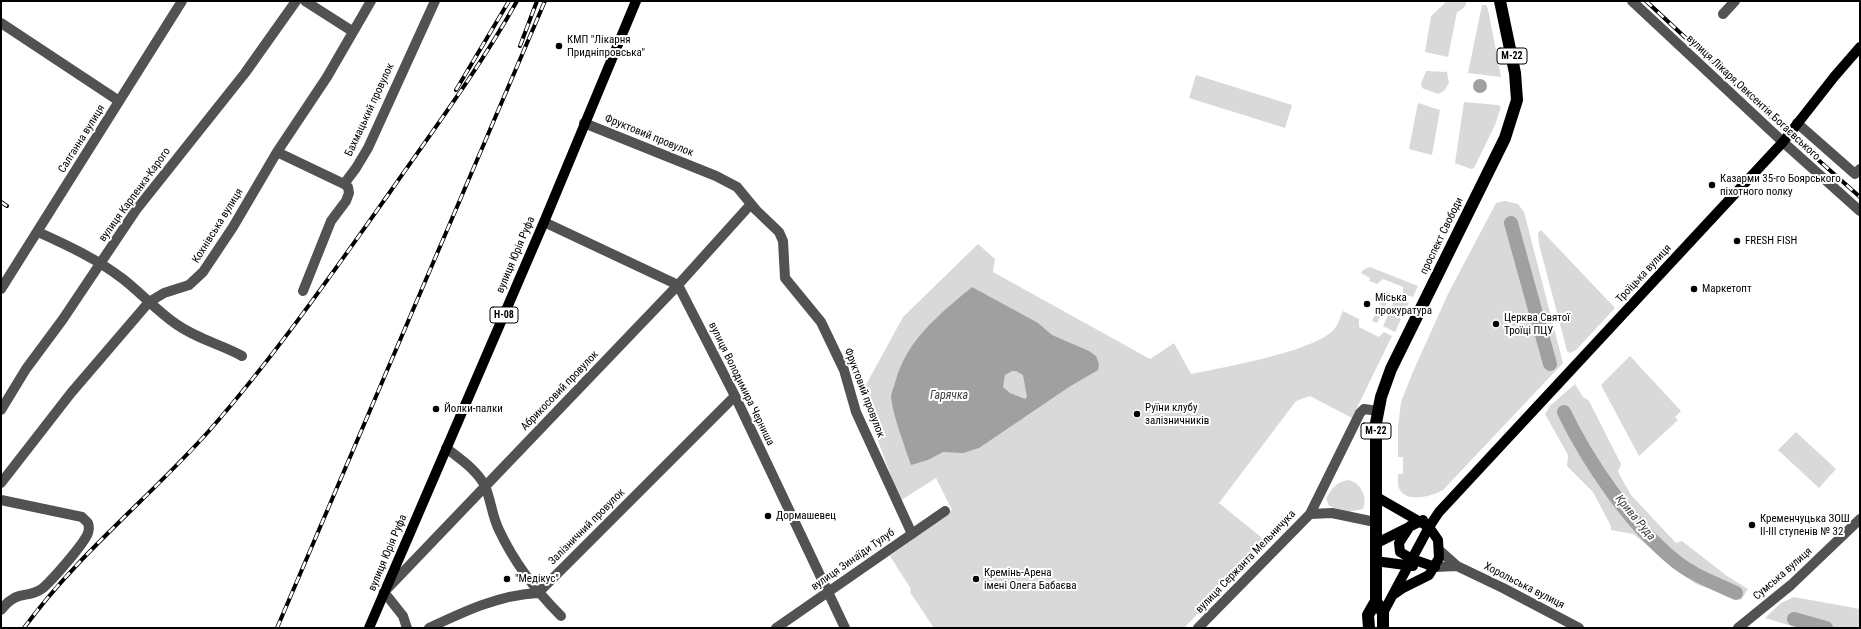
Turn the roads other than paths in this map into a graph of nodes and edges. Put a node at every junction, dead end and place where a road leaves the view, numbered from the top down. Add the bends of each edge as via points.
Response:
1 (182, 1) edge
2 (296, 1) edge
3 (304, 1) edge
4 (371, 1) edge
5 (435, 1) edge
6 (636, 1) edge
7 (1500, 1) edge
8 (1632, 1) edge
9 (1735, 1) edge
10 (1723, 14) dead end
11 (1, 23) edge
12 (352, 31) junction
13 (1860, 47) edge
14 (119, 101) junction
15 (584, 123) junction
16 (1797, 123) junction
17 (1783, 142) junction
18 (277, 152) junction
19 (1860, 169) edge
20 (344, 184) junction
21 (751, 204) junction
22 (1860, 210) edge
23 (544, 222) junction
24 (38, 232) junction
25 (101, 264) junction
26 (678, 285) junction
27 (1, 288) edge
28 (303, 291) dead end
29 (149, 302) junction
30 (242, 356) dead end
31 (735, 396) junction
32 (1, 410) edge
33 (1378, 411) junction
34 (446, 448) junction
35 (1, 483) edge
36 (485, 486) junction
37 (1375, 496) junction
38 (1, 500) edge
39 (945, 511) dead end
40 (1439, 512) junction
41 (1310, 514) junction
42 (1860, 519) edge
43 (1375, 522) junction
44 (1420, 522) junction
45 (1410, 526) junction
46 (1429, 527) junction
47 (912, 534) junction
48 (1402, 539) junction
49 (1375, 544) junction
50 (1440, 550) junction
51 (1410, 558) junction
52 (1375, 561) junction
53 (1457, 566) junction
54 (1435, 567) junction
55 (384, 592) junction
56 (538, 593) junction
57 (827, 593) junction
58 (1389, 600) junction
59 (1376, 601) junction
60 (1, 610) edge
61 (1383, 613) junction
62 (561, 616) dead end
63 (1572, 627) edge
64 (369, 628) edge
65 (407, 628) edge
66 (429, 628) edge
67 (776, 628) edge
68 (845, 628) edge
69 (1198, 628) edge
70 (1369, 628) edge
71 (1383, 628) edge
72 (1738, 628) edge

1 - 14 street, Салганна вулиця
2 - 25 street, вулиця Карпенка-Карого via 245,72 136,210
3 - 12 street
4 - 12 street, Кохнівська вулиця
5 - 20 street, Бахмацький провулок via 368,148
6 - 15 main road, вулиця Юрія Руфа / Н-08
7 - 33 highway, проспект Свободи / М-22 via 1515,73 1517,100 1514,114 1505,138 1391,369
8 - 17 street, вулиця Лікаря Овксентія Богаєвського
9 - 10 street
11 - 14 street
12 - 18 street, Кохнівська вулиця via 327,77
13 - 16 main road, Троїцька вулиця
14 - 24 street, Салганна вулиця
15 - 21 street, Фруктовий провулок via 716,176 737,187
15 - 23 main road, вулиця Юрія Руфа / Н-08
16 - 17 main road, Троїцька вулиця
16 - 19 street via 1855,174
17 - 22 street, вулиця Лікаря Овксентія Богаєвського
17 - 40 main road, Троїцька вулиця
18 - 20 street
18 - 29 street, Кохнівська вулиця via 233,227 196,281
20 - 28 street via 348,187 349,193 346,201 331,220
21 - 26 street, Абрикосовий провулок
21 - 47 street, Фруктовий провулок via 779,232 783,242 785,278 821,322 844,370 856,412
23 - 26 street
23 - 34 main road, вулиця Юрія Руфа / Н-08
24 - 25 street
24 - 27 street, Салганна вулиця
25 - 29 street
25 - 32 street, вулиця Карпенка-Карого via 26,369
26 - 31 street, вулиця Володимира Черниша
26 - 36 street, Абрикосовий провулок
29 - 30 street via 176,325 202,340
29 - 35 street, Кохнівська вулиця via 71,393
31 - 56 street, Залізничний провулок
31 - 57 street, вулиця Володимира Черниша
33 - 37 highway, проспект Свободи / М-22
33 - 41 street, вулиця Сержанта Мельничука via 1364,409 1360,413
34 - 36 street via 476,473
34 - 55 main road, вулиця Юрія Руфа / Н-08
36 - 55 street, Абрикосовий провулок
36 - 56 street via 498,529
37 - 43 highway, проспект Свободи / М-22
37 - 44 main road
38 - 60 street via 82,517 88,523 89,532 42,588 20,594 9,600
39 - 47 street, вулиця Зинаїди Тулуб
40 - 44 main road
40 - 46 main road
41 - 43 street, вулиця Сержанта Мельничука via 1332,513
41 - 69 street, вулиця Сержанта Мельничука
42 - 72 street, Сумська вулиця via 1791,585
43 - 49 highway, проспект Свободи / М-22
44 - 45 main road
44 - 46 main road
45 - 48 main road
45 - 49 main road
46 - 50 main road via 1436,535
46 - 51 main road
47 - 57 street, вулиця Зинаїди Тулуб
48 - 51 main road via 1398,547 1400,552
48 - 51 main road via 1409,537 1415,540 1418,546
49 - 52 highway, проспект Свободи / М-22
50 - 53 street
50 - 54 main road
51 - 52 main road
51 - 54 main road
51 - 58 main road
52 - 59 highway, проспект Свободи / М-22
53 - 54 street
53 - 63 street, Хорольська вулиця via 1503,588
54 - 58 main road via 1429,575 1396,592
55 - 64 main road, вулиця Юрія Руфа / Н-08
55 - 65 street via 404,616
56 - 62 street
56 - 66 street via 516,594 475,607
57 - 67 street, вулиця Зинаїди Тулуб
57 - 68 street, вулиця Володимира Черниша
58 - 61 main road
59 - 61 highway, проспект Свободи / М-22
59 - 70 highway, проспект Свободи / М-22 via 1368,615
61 - 71 highway

